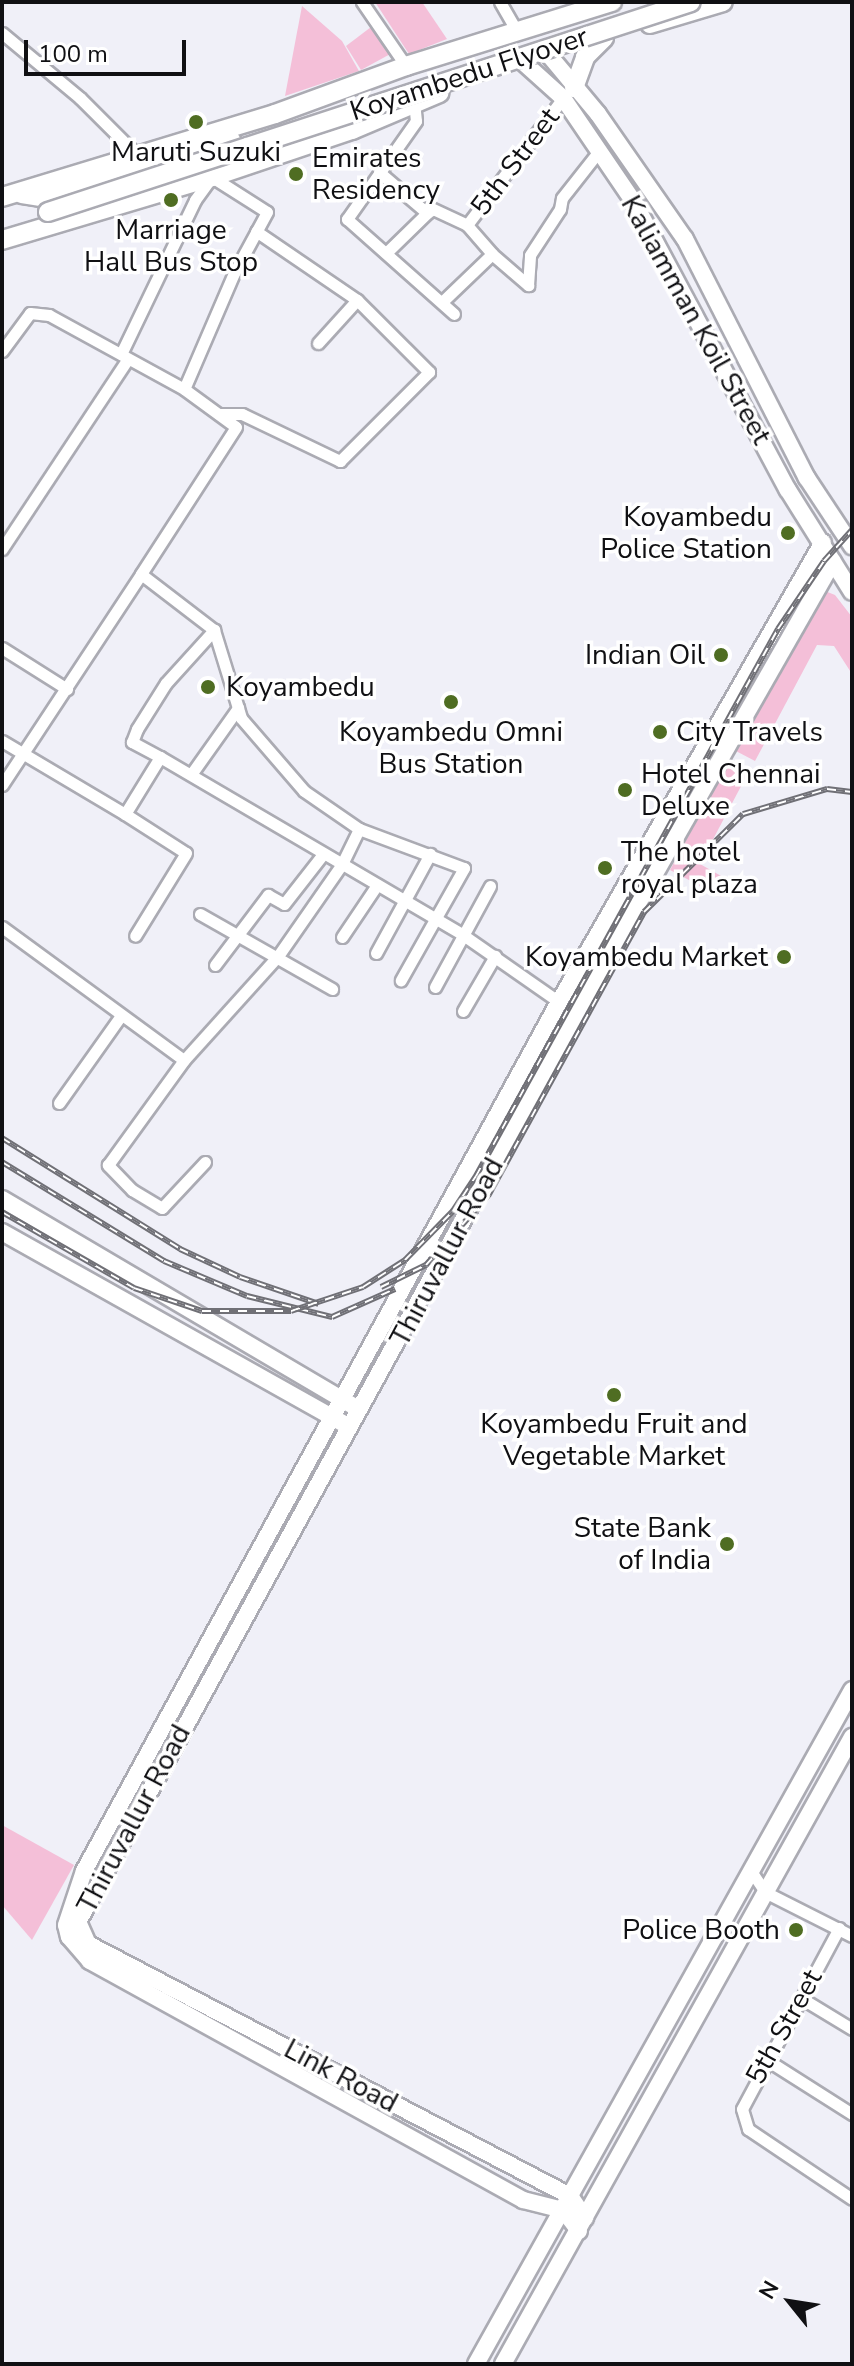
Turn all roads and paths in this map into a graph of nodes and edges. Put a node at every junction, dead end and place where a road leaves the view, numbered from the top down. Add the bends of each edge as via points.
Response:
1 (362, 2) edge
2 (500, 2) edge
3 (612, 2) edge
4 (649, 2) edge
5 (691, 2) edge
6 (723, 2) edge
7 (2, 33) edge
8 (518, 33) junction
9 (604, 38) junction
10 (548, 54) junction
11 (523, 62) junction
12 (406, 66) junction
13 (342, 88) junction
14 (569, 93) junction
15 (414, 102) junction
16 (352, 130) junction
17 (599, 151) junction
18 (138, 156) junction
19 (379, 172) junction
20 (212, 177) junction
21 (13, 191) edge
22 (51, 204) junction
23 (427, 213) junction
24 (467, 225) junction
25 (256, 231) junction
26 (26, 233) junction
27 (2, 240) edge
28 (386, 253) junction
29 (492, 254) junction
30 (357, 300) junction
31 (442, 302) junction
32 (454, 314) dead end
33 (318, 343) dead end
34 (2, 351) edge
35 (124, 357) junction
36 (184, 389) junction
37 (219, 414) junction
38 (823, 542) junction
39 (852, 546) edge
40 (2, 549) edge
41 (833, 562) junction
42 (141, 574) junction
43 (852, 592) edge
44 (214, 630) junction
45 (2, 648) edge
46 (67, 689) junction
47 (238, 708) junction
48 (2, 741) edge
49 (23, 753) junction
50 (160, 757) junction
51 (192, 773) junction
52 (2, 785) edge
53 (125, 814) junction
54 (359, 829) junction
55 (323, 854) junction
56 (430, 854) junction
57 (342, 864) junction
58 (377, 885) junction
59 (490, 886) dead end
60 (405, 902) junction
61 (200, 914) dead end
62 (436, 920) junction
63 (2, 927) edge
64 (463, 935) junction
65 (135, 936) dead end
66 (238, 937) junction
67 (342, 937) dead end
68 (376, 953) dead end
69 (278, 956) junction
70 (495, 956) junction
71 (215, 965) dead end
72 (401, 980) dead end
73 (435, 987) dead end
74 (332, 989) dead end
75 (559, 1002) junction
76 (463, 1011) dead end
77 (120, 1017) junction
78 (184, 1060) junction
79 (59, 1103) dead end
80 (205, 1162) dead end
81 (2, 1199) edge
82 (2, 1232) edge
83 (343, 1401) junction
84 (361, 1411) junction
85 (335, 1419) junction
86 (351, 1428) junction
87 (852, 1690) edge
88 (852, 1737) edge
89 (751, 1871) junction
90 (765, 1892) junction
91 (839, 1928) junction
92 (852, 1936) edge
93 (88, 1944) joint
94 (801, 1998) junction
95 (852, 2029) edge
96 (767, 2060) junction
97 (852, 2114) edge
98 (852, 2199) edge
99 (567, 2203) junction
100 (582, 2225) junction
101 (476, 2364) edge
102 (503, 2364) edge

1 - 12 street
2 - 8 street
3 - 8 main road
4 - 22 main road, Koyambedu Flyover
5 - 22 main road, Koyambedu Flyover, bridge
6 - 9 main road
7 - 18 street via 80,98
8 - 12 main road
9 - 10 main road
9 - 14 main road via 585,57
10 - 11 main road
10 - 14 street
11 - 14 street, Kaliamman Koil Street
11 - 15 main road
12 - 13 main road
13 - 16 main road
13 - 18 main road
14 - 17 street, Kaliamman Koil Street
14 - 24 street, 5th Street
14 - 39 street, Kaliamman Koil Street via 685,239 807,478
15 - 16 main road
15 - 19 street via 416,121
16 - 20 main road
17 - 29 street via 562,198 530,255 528,285
17 - 38 street, Kaliamman Koil Street via 635,204 788,490
18 - 21 main road
19 - 23 street
19 - 28 street via 347,219
20 - 25 street via 267,212
20 - 26 main road
20 - 35 street via 195,200
21 - 22 main road, Koyambedu Flyover
22 - 26 main road, Koyambedu Flyover
23 - 24 street via 433,209
23 - 28 street
24 - 29 street
25 - 30 street
25 - 36 street
26 - 27 main road
28 - 31 street
29 - 31 street
30 - 33 street
30 - 37 street via 429,372 340,461 242,414
31 - 32 street
34 - 35 street via 30,313 49,315
35 - 36 street
35 - 40 street
36 - 37 street
37 - 42 street via 236,427
38 - 41 street, Kaliamman Koil Street
38 - 75 street
41 - 43 street, Kaliamman Koil Street
41 - 84 street, Thiruvallur Road via 604,963
42 - 44 street
42 - 46 street
44 - 47 street
44 - 50 street via 166,683 137,729 132,742
45 - 46 street
46 - 49 street
47 - 51 street
47 - 54 street via 304,791
48 - 49 street
49 - 52 street
49 - 53 street
50 - 51 street
50 - 53 street
51 - 55 street
53 - 65 street via 186,853
54 - 56 street
54 - 57 street
55 - 57 street
55 - 66 street via 284,904 268,895
56 - 60 street
56 - 62 street via 464,868
57 - 58 street
57 - 69 street
58 - 60 street
58 - 67 street
59 - 64 street
60 - 62 street
60 - 68 street
61 - 66 street
62 - 64 street
62 - 72 street
63 - 77 street
64 - 70 street
64 - 73 street
66 - 69 street
66 - 71 street
69 - 74 street
69 - 78 street
70 - 75 street
70 - 76 street
75 - 83 street
77 - 78 street
77 - 79 street
78 - 80 street via 108,1165 132,1190 162,1208
81 - 83 street
82 - 85 street
83 - 84 street
83 - 85 street
84 - 86 street, Thiruvallur Road
85 - 86 street
85 - 99 street via 84,1871 66,1925 69,1937 90,1961 523,2200
86 - 93 street, Thiruvallur Road via 85,1906 78,1928
87 - 89 street
88 - 90 street
89 - 90 street
89 - 99 street
90 - 91 street
90 - 100 street
91 - 92 street
91 - 94 street, 5th Street
93 - 99 street, Link Road
94 - 95 street
94 - 96 street, 5th Street
96 - 97 street
96 - 98 street, 5th Street via 743,2101 748,2129
99 - 100 street
99 - 101 street
100 - 102 street

